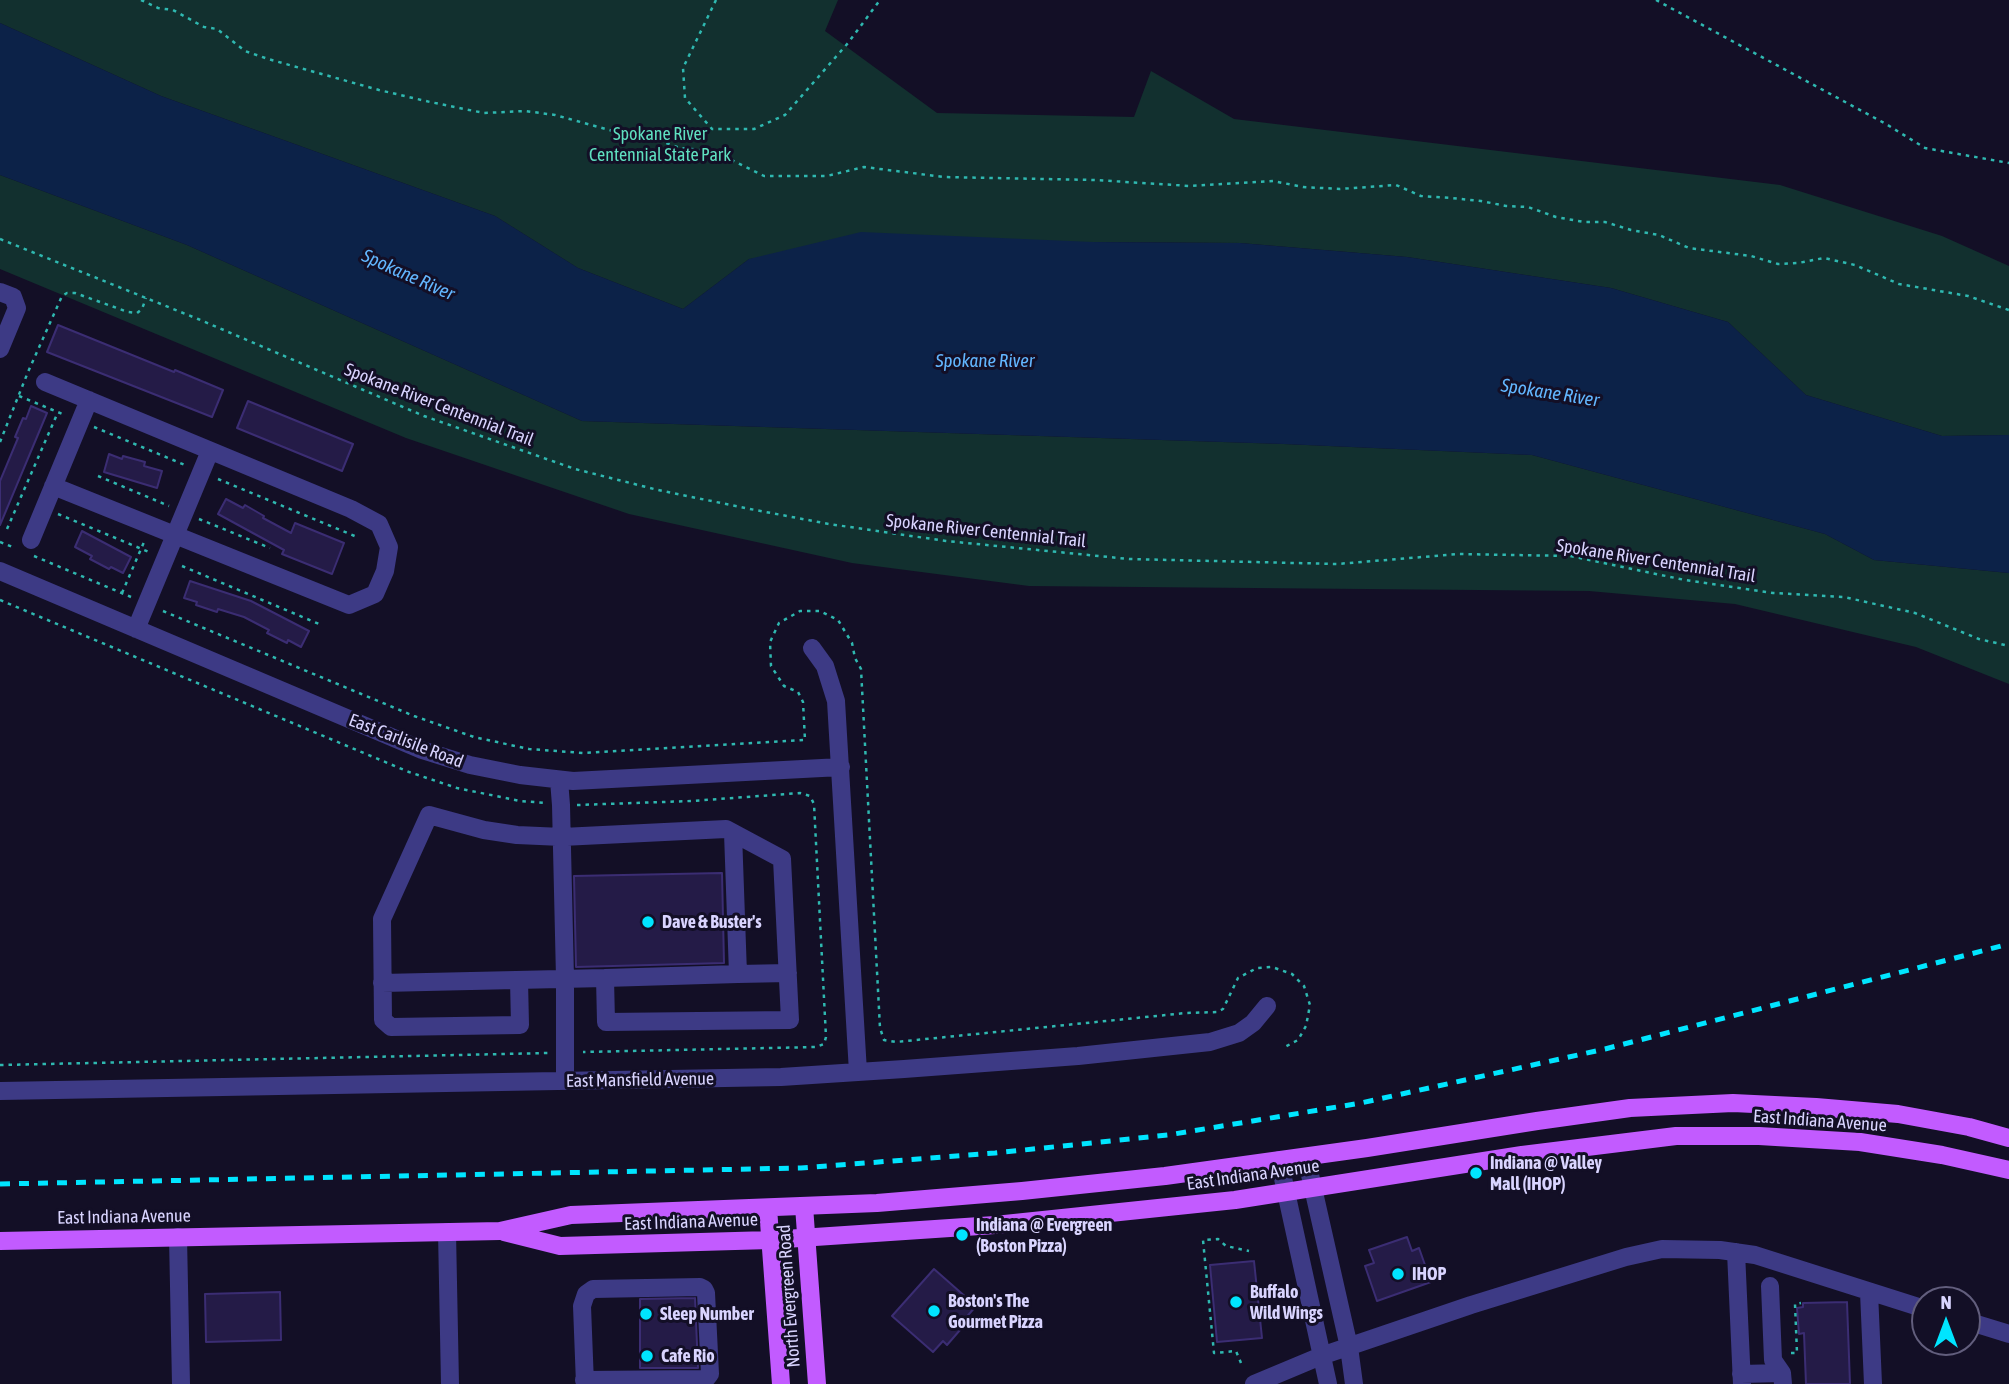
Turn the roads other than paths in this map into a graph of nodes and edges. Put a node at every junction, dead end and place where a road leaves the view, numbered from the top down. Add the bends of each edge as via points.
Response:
1 (0, 292) edge
2 (0, 349) edge
3 (45, 382) dead end
4 (89, 400) junction
5 (210, 451) junction
6 (53, 486) junction
7 (175, 535) junction
8 (29, 549) road end
9 (0, 571) edge
10 (136, 628) junction
11 (812, 648) dead end
12 (841, 767) junction
13 (559, 780) junction
14 (733, 833) junction
15 (562, 837) junction
16 (788, 972) junction
17 (738, 974) junction
18 (565, 978) junction
19 (605, 978) junction
20 (519, 980) junction
21 (382, 982) junction
22 (1267, 1006) dead end
23 (858, 1072) junction
24 (565, 1081) junction
25 (0, 1091) edge
26 (2009, 1138) edge
27 (1306, 1157) junction
28 (1279, 1160) junction
29 (2009, 1170) edge
30 (1313, 1189) junction
31 (1285, 1194) junction
32 (804, 1206) junction
33 (768, 1208) junction
34 (500, 1231) junction
35 (447, 1232) junction
36 (178, 1237) junction
37 (806, 1238) junction
38 (770, 1240) junction
39 (0, 1241) edge
40 (1736, 1252) junction
41 (1770, 1286) dead end
42 (1869, 1292) junction
43 (1911, 1305) edge
44 (1981, 1325) edge
45 (2009, 1334) edge
46 (1349, 1347) junction
47 (1321, 1356) junction
48 (1742, 1379) edge
49 (1782, 1379) edge
50 (584, 1382) edge
51 (779, 1382) edge
52 (181, 1384) edge
53 (450, 1384) edge
54 (817, 1384) edge
55 (1254, 1384) edge
56 (1328, 1384) edge
57 (1354, 1384) edge
58 (1873, 1384) edge

1 - 2 street via 13,297 17,308
3 - 4 street
4 - 5 street
4 - 6 street
5 - 7 street
5 - 7 street via 379,524 389,547 385,571 375,594 349,605
6 - 7 street
6 - 8 street
7 - 10 street
9 - 10 street, East Carlisile Road
10 - 13 street, East Carlisile Road via 422,750 470,765
11 - 12 street via 825,666 836,701
12 - 13 street, East Carlisile Road
12 - 23 street
13 - 15 street
14 - 15 street via 726,829
14 - 16 street via 782,859
14 - 17 street
15 - 18 street
15 - 21 street via 484,830 429,815 382,919
16 - 17 street
16 - 19 street via 790,1020 606,1021
17 - 19 street
18 - 19 street
18 - 20 street
18 - 24 street
20 - 21 street
20 - 21 street via 520,1025 391,1027 383,1020
22 - 23 street, East Mansfield Avenue via 1239,1033 1210,1042
23 - 24 street, East Mansfield Avenue
24 - 25 street, East Mansfield Avenue
26 - 27 main road, East Indiana Avenue via 1898,1114 1733,1103 1630,1108
27 - 28 main road, East Indiana Avenue
27 - 30 street
28 - 31 street
28 - 32 main road, East Indiana Avenue via 1022,1191
29 - 30 main road, East Indiana Avenue via 1860,1142 1676,1136
30 - 31 main road, East Indiana Avenue
30 - 46 street
31 - 37 main road, East Indiana Avenue via 995,1225
31 - 47 street
32 - 33 main road, East Indiana Avenue
32 - 37 main road, North Evergreen Road
33 - 34 main road, East Indiana Avenue via 571,1215
33 - 38 main road, North Evergreen Road
34 - 35 main road, East Indiana Avenue
34 - 38 main road, East Indiana Avenue via 560,1246
35 - 36 main road, East Indiana Avenue
35 - 53 street
36 - 39 main road, East Indiana Avenue
36 - 52 street
37 - 38 main road, East Indiana Avenue
37 - 54 main road, North Evergreen Road
38 - 51 main road, North Evergreen Road
40 - 42 street
40 - 46 street via 1672,1248 1638,1254
40 - 48 street
41 - 49 street via 1773,1360
42 - 43 street
42 - 58 street
44 - 45 street
46 - 47 street
46 - 57 street
47 - 55 street
47 - 56 street
48 - 49 street
50 - 50 street via 582,1306 586,1294 593,1289 705,1289 706,1379

